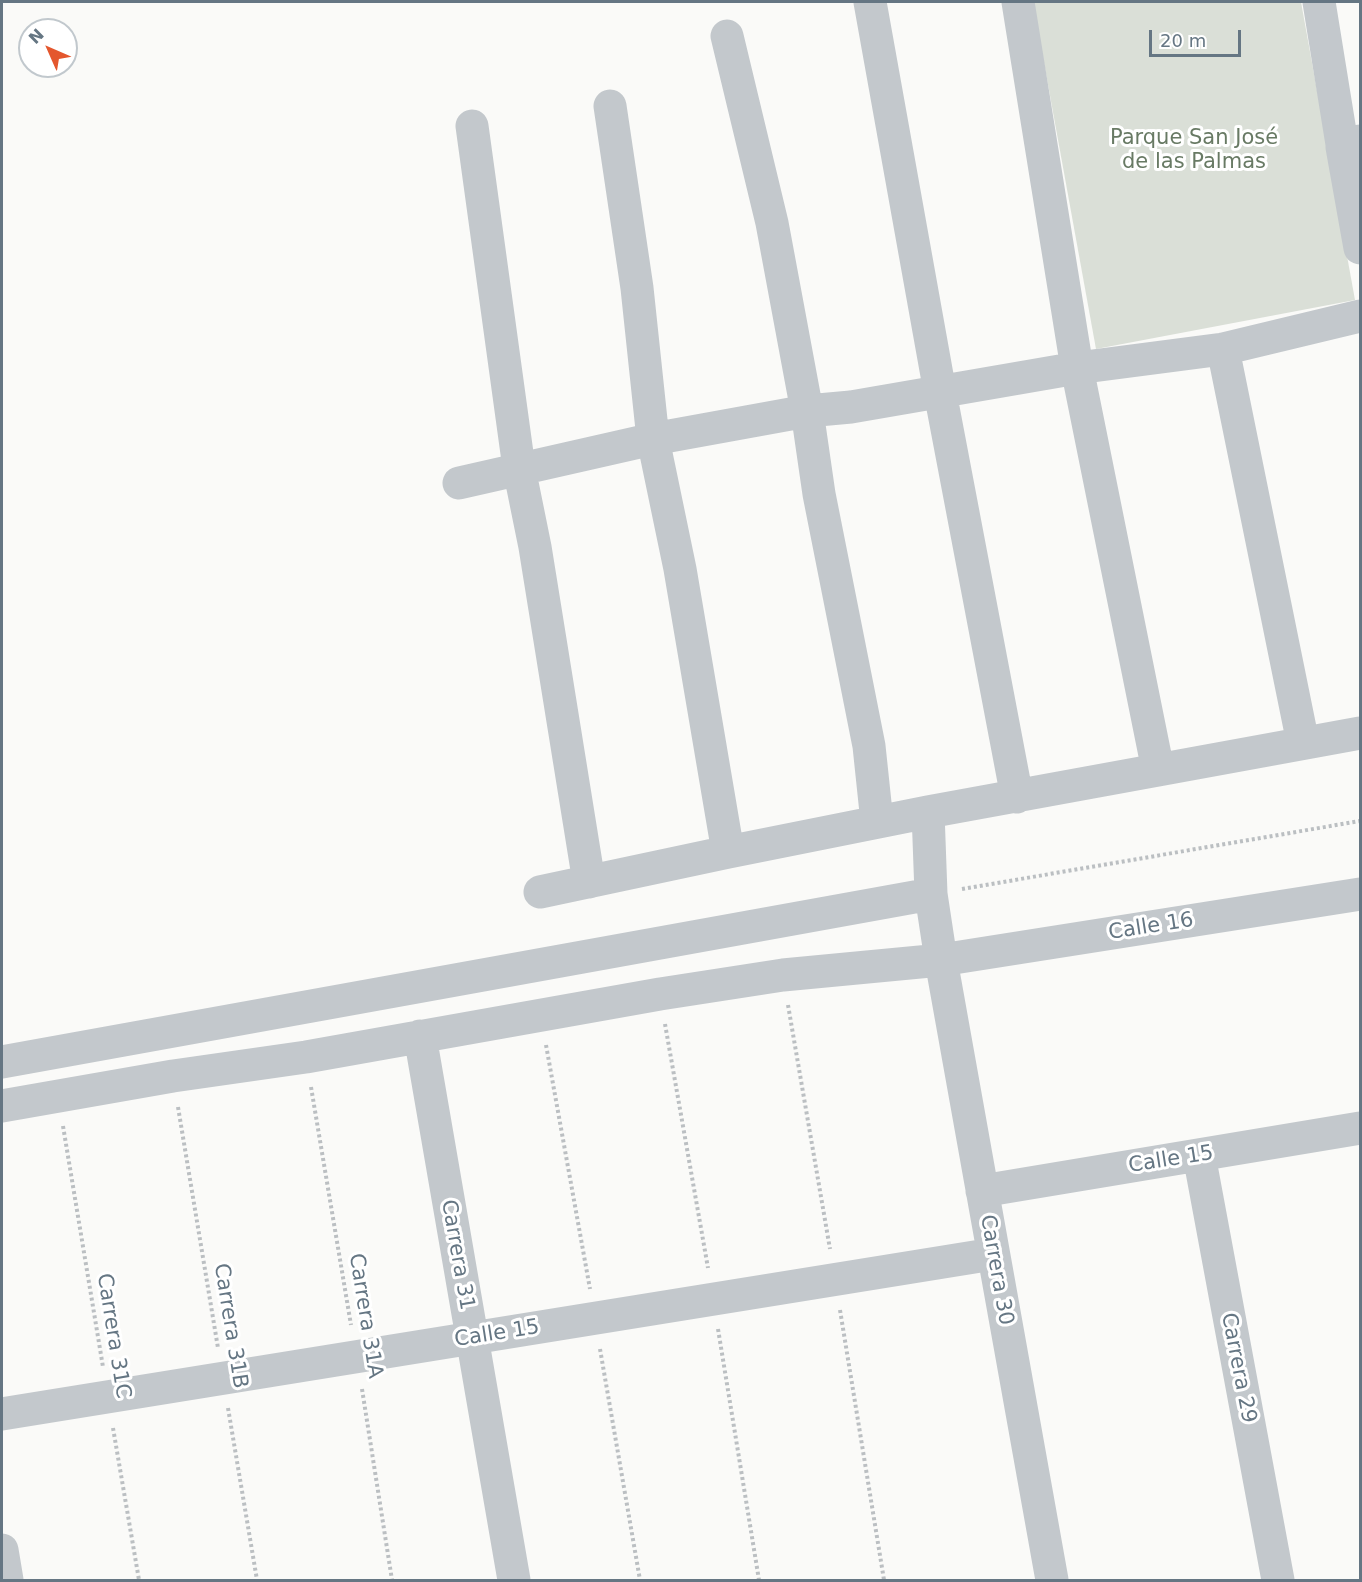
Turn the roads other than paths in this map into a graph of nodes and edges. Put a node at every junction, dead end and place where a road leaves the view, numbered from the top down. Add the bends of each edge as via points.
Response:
1 (870, 2) edge
2 (1018, 2) edge
3 (1319, 2) edge
4 (727, 36) dead end
5 (610, 106) dead end
6 (472, 126) dead end
7 (1351, 142) edge
8 (1360, 248) edge
9 (1360, 316) edge
10 (1223, 349) junction
11 (1077, 368) junction
12 (940, 392) junction
13 (807, 411) junction
14 (653, 439) junction
15 (519, 468) junction
16 (459, 483) dead end
17 (1360, 733) edge
18 (1303, 743) junction
19 (1158, 770) junction
20 (1017, 797) junction
21 (928, 812) junction
22 (877, 822) junction
23 (728, 852) junction
24 (589, 882) junction
25 (540, 892) dead end
26 (931, 894) junction
27 (1360, 894) edge
28 (941, 960) junction
29 (420, 1036) junction
30 (2, 1062) edge
31 (2, 1106) edge
32 (1360, 1128) edge
33 (1198, 1155) junction
34 (982, 1191) junction
35 (993, 1254) junction
36 (471, 1339) junction
37 (2, 1414) edge
38 (2, 1550) edge
39 (1043, 1579) edge
40 (7, 1581) edge
41 (514, 1581) edge
42 (1278, 1581) edge

1 - 12 street
2 - 11 street
3 - 7 street
4 - 13 street via 772,223
5 - 14 street via 637,288
6 - 15 street
7 - 8 street
9 - 10 street
10 - 11 street
10 - 18 street
11 - 12 street
11 - 19 street
12 - 13 street
12 - 20 street
13 - 14 street
13 - 22 street via 819,494 869,746
14 - 15 street
14 - 23 street via 680,569
15 - 16 street
15 - 24 street
17 - 18 street
18 - 19 street
19 - 20 street
20 - 21 street
21 - 22 street
21 - 26 street, Carrera 30
22 - 23 street
23 - 24 street
24 - 25 street
26 - 28 street, Carrera 30
26 - 30 street
27 - 28 street, Calle 16
28 - 29 street, Calle 16 via 783,975
28 - 34 street, Carrera 30
29 - 31 street, Calle 16
29 - 36 street, Carrera 31
32 - 33 street, Calle 15
33 - 34 street, Calle 15
33 - 42 street, Carrera 29
34 - 35 street, Carrera 30
35 - 36 street, Calle 15
35 - 39 street, Carrera 30
36 - 37 street, Calle 15
36 - 41 street, Carrera 31
38 - 40 street

